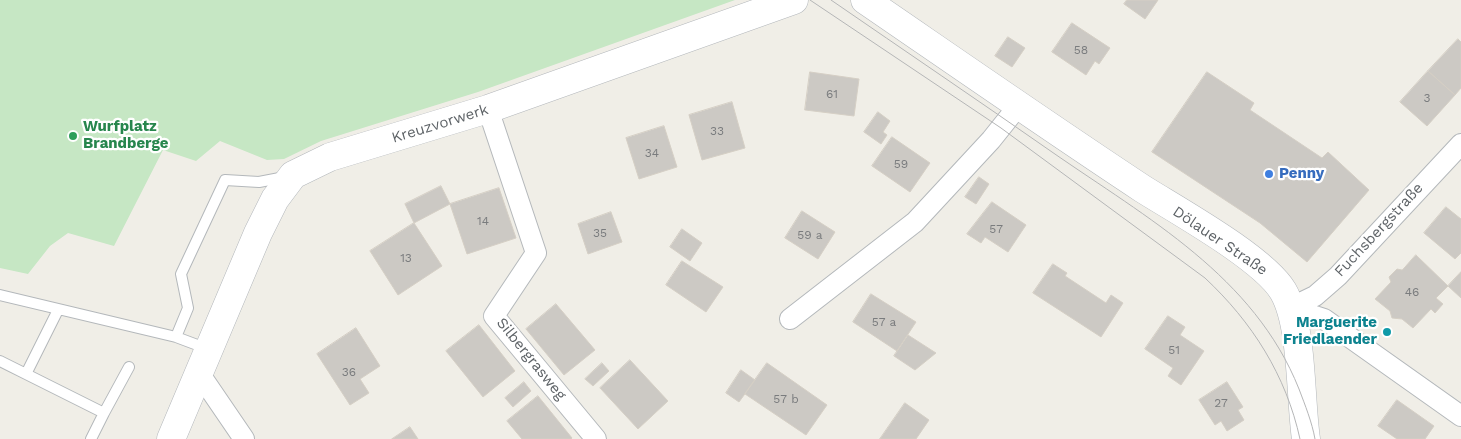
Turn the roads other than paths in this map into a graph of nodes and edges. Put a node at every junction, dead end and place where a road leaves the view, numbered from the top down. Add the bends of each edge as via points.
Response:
1 (794, 0) edge
2 (865, 0) edge
3 (1019, 105) junction
4 (488, 109) junction
5 (1461, 144) edge
6 (293, 175) junction
7 (0, 295) edge
8 (1290, 308) junction
9 (58, 310) junction
10 (790, 319) dead end
11 (176, 337) junction
12 (0, 361) edge
13 (204, 361) junction
14 (129, 367) dead end
15 (26, 374) junction
16 (104, 413) junction
17 (1461, 416) edge
18 (91, 439) edge
19 (171, 439) edge
20 (244, 439) edge
21 (596, 439) edge
22 (1306, 439) edge

1 - 4 street, Kreuzvorwerk
2 - 3 street, Dölauer Straße
3 - 8 street, Dölauer Straße via 1271,275
3 - 10 street via 915,222
4 - 6 street, Kreuzvorwerk via 330,157
4 - 21 street, Silbergrasweg via 536,253 494,316
5 - 8 street, Fuchsbergstraße via 1338,276 1314,296
6 - 11 lane via 260,182 225,180 181,274 188,308
6 - 13 street, Kreuzvorwerk via 258,233
7 - 9 lane
8 - 17 street via 1324,319
8 - 22 street, Dölauer Straße via 1304,400
9 - 11 lane
9 - 15 lane
11 - 13 lane
12 - 15 lane
13 - 19 street, Kreuzvorwerk
13 - 20 street
14 - 16 lane
15 - 16 lane
16 - 18 lane

